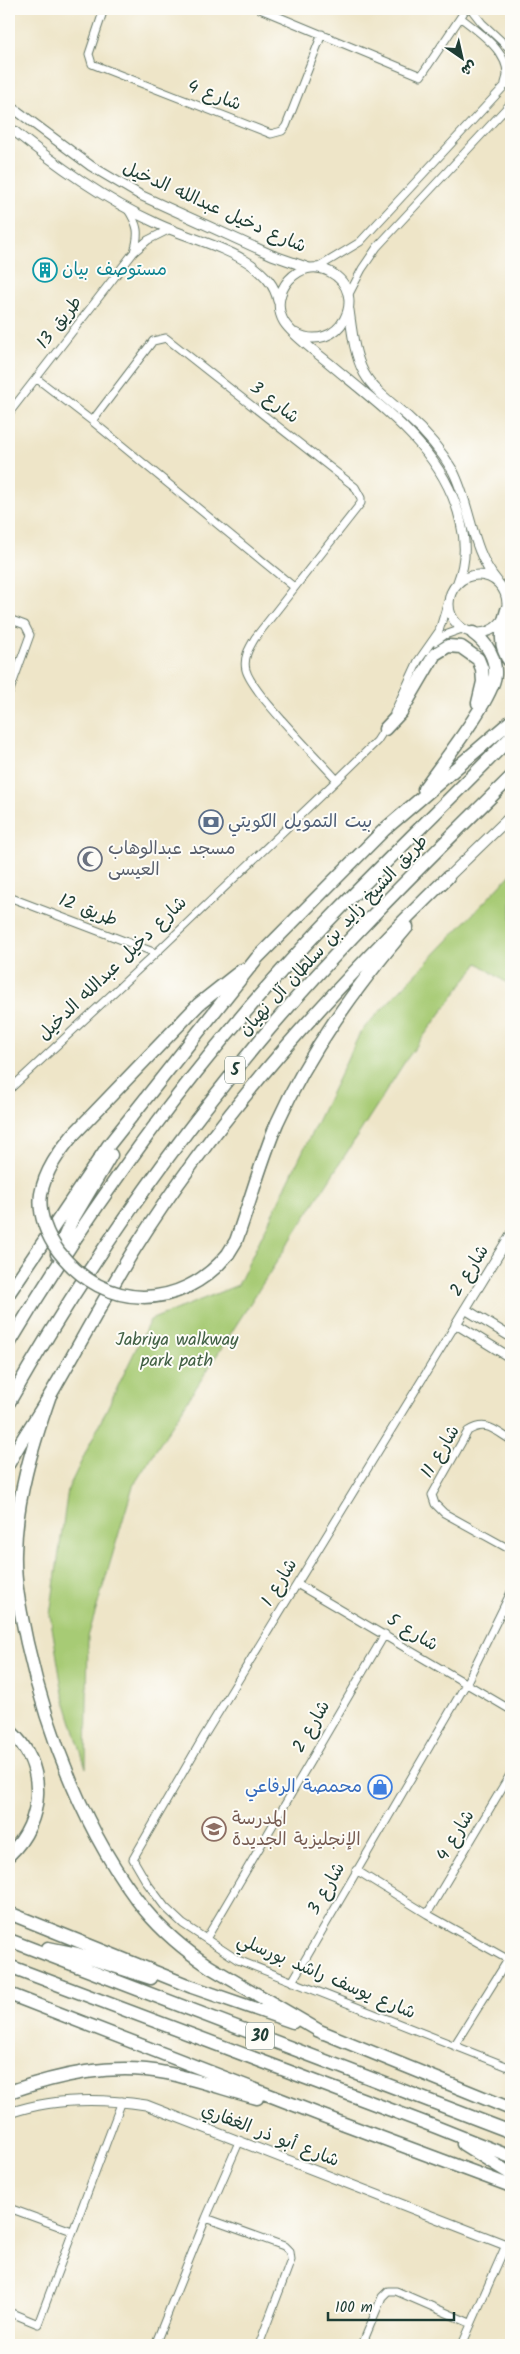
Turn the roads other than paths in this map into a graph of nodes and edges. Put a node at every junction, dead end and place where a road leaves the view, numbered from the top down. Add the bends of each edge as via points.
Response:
1 (104, 9) edge
2 (260, 9) edge
3 (466, 9) edge
4 (471, 9) edge
5 (461, 18) junction
6 (322, 34) junction
7 (511, 50) edge
8 (511, 79) edge
9 (504, 85) junction
10 (511, 103) edge
11 (9, 105) edge
12 (9, 127) edge
13 (127, 208) junction
14 (170, 230) junction
15 (134, 252) junction
16 (313, 268) junction
17 (348, 296) junction
18 (279, 305) junction
19 (349, 307) junction
20 (295, 332) junction
21 (36, 378) junction
22 (9, 413) edge
23 (92, 421) junction
24 (496, 581) junction
25 (458, 582) junction
26 (294, 587) junction
27 (448, 601) junction
28 (507, 610) junction
29 (9, 619) edge
30 (468, 631) junction
31 (430, 645) junction
32 (511, 663) edge
33 (9, 692) edge
34 (475, 716) junction
35 (511, 721) edge
36 (385, 729) junction
37 (511, 738) edge
38 (511, 777) edge
39 (337, 780) junction
40 (414, 803) junction
41 (511, 816) edge
42 (448, 877) junction
43 (9, 897) edge
44 (156, 954) junction
45 (257, 958) junction
46 (9, 1090) edge
47 (137, 1112) junction
48 (511, 1234) edge
49 (9, 1293) edge
50 (39, 1293) junction
51 (465, 1309) junction
52 (456, 1324) junction
53 (511, 1337) edge
54 (9, 1344) edge
55 (511, 1358) edge
56 (50, 1395) junction
57 (9, 1402) edge
58 (511, 1440) edge
59 (9, 1463) edge
60 (511, 1550) edge
61 (296, 1584) junction
62 (511, 1592) edge
63 (385, 1634) junction
64 (466, 1684) junction
65 (511, 1710) edge
66 (9, 1730) edge
67 (511, 1773) edge
68 (9, 1855) edge
69 (133, 1858) joint
70 (356, 1870) junction
71 (9, 1913) edge
72 (427, 1914) junction
73 (9, 1939) edge
74 (206, 1939) junction
75 (510, 1958) edge
76 (9, 1966) edge
77 (292, 1982) junction
78 (192, 1987) junction
79 (9, 1994) edge
80 (323, 2033) junction
81 (454, 2046) junction
82 (511, 2068) edge
83 (9, 2092) edge
84 (122, 2101) junction
85 (511, 2109) edge
86 (9, 2113) edge
87 (323, 2116) junction
88 (436, 2127) junction
89 (511, 2132) edge
90 (239, 2142) junction
91 (511, 2158) edge
92 (511, 2174) edge
93 (511, 2186) edge
94 (9, 2208) edge
95 (206, 2218) junction
96 (72, 2231) junction
97 (508, 2246) edge
98 (9, 2312) edge
99 (470, 2323) junction
100 (155, 2345) edge
101 (259, 2345) edge
102 (362, 2345) edge
103 (462, 2345) edge

1 - 6 street, شارع 4 via 89,54 92,64 271,134 282,131 286,126
2 - 6 street
3 - 5 street
4 - 7 street
5 - 6 street via 421,76
5 - 9 street via 504,60 508,72
8 - 9 street
9 - 16 street via 360,242
10 - 17 street via 377,247
11 - 16 street, شارع دخيل عبدالله الدخيل via 91,166 140,195 272,255
12 - 13 street, شارع دخيل عبدالله الدخيل via 89,186
13 - 14 street, شارع دخيل عبدالله الدخيل
13 - 15 street via 139,236
14 - 15 street, طريق 13 via 148,240
14 - 18 street, شارع دخيل عبدالله الدخيل via 251,265 269,281
15 - 21 street, طريق 13
16 - 17 street via 338,277
16 - 18 street via 297,273 287,281
17 - 19 street
18 - 20 street via 284,321
19 - 20 street via 340,327 328,335 314,338
19 - 24 street via 355,349 364,373 444,456 458,482 483,559
20 - 25 street via 405,428 430,454 453,496 463,529 464,558
21 - 22 street, طريق 13
21 - 23 street
23 - 26 street
23 - 26 street, شارع 3 via 153,340 166,338 355,487 361,503
24 - 25 street via 477,574
24 - 28 street via 505,591
25 - 27 street
26 - 39 street, شارع 3 via 250,645 246,671 257,690
27 - 30 street via 450,614
27 - 31 street, شارع دخيل عبدالله الدخيل via 442,624
28 - 30 street via 497,626 486,632
28 - 32 highway via 501,633 504,650
29 - 33 street via 25,625 30,635
30 - 31 street, شارع دخيل عبدالله الدخيل via 445,635
30 - 34 highway via 488,648 495,667 490,692
31 - 36 street, شارع دخيل عبدالله الدخيل
34 - 36 highway via 482,669 478,659 469,651 448,646 435,654 401,712
34 - 40 highway
35 - 40 highway
36 - 39 street, شارع دخيل عبدالله الدخيل
37 - 50 highway, طريق الشيخ زايد بن سلطان آل نهيان / 5 via 255,1001 152,1130
38 - 57 highway, طريق الشيخ زايد بن سلطان آل نهيان / 5 via 366,922 210,1101 112,1237
39 - 44 street, شارع دخيل عبدالله الدخيل
40 - 45 highway
41 - 42 main road
42 - 45 highway, bridge via 362,981 310,1058 277,1125 236,1241 228,1254 204,1278 188,1288 161,1296 114,1293 80,1275 54,1246 41,1212 45,1178 60,1150 87,1118 198,1004
42 - 56 highway via 312,1016 199,1156 135,1248
43 - 44 street, طريق 12
44 - 46 street, شارع دخيل عبدالله الدخيل
45 - 47 highway
47 - 49 highway via 108,1146
47 - 50 highway via 70,1224
48 - 51 street, شارع 2
50 - 54 highway, طريق الشيخ زايد بن سلطان آل نهيان / 5
51 - 52 street, شارع 2
51 - 53 street
52 - 55 street
52 - 61 street, شارع 1
56 - 59 highway
56 - 80 highway via 31,1450 20,1496 15,1555 20,1613 31,1660 45,1711 67,1770 109,1856 160,1927 210,1967
58 - 60 street, شارع 11 via 484,1424 468,1431 432,1495 444,1513
61 - 63 street, شارع 5
61 - 69 street, شارع 1
62 - 64 street
63 - 64 street, شارع 5
63 - 74 street, شارع 2
64 - 65 street, شارع 5
64 - 70 street, شارع 3
66 - 68 highway via 30,1758 38,1797 30,1829
67 - 72 street, شارع 4
69 - 74 street, شارع يوسف راشد بورسلي via 165,1907
70 - 72 street
70 - 77 street, شارع 3
71 - 78 highway
72 - 75 street
73 - 78 highway via 77,1954 158,1980
73 - 89 highway, 30
74 - 77 street, شارع يوسف راشد بورسلي via 238,1960
75 - 81 street
76 - 88 highway, 30
77 - 81 street, شارع يوسف راشد بورسلي
78 - 80 highway
79 - 87 highway
80 - 85 highway
81 - 82 street, شارع يوسف راشد بورسلي
83 - 87 highway via 64,2076 127,2070 164,2073
84 - 86 street, شارع أبو ذر الغفاري via 52,2103
84 - 90 street, شارع أبو ذر الغفاري via 146,2105
84 - 96 street
87 - 93 highway
88 - 91 highway, 30
88 - 92 highway
90 - 95 street
90 - 97 street, شارع أبو ذر الغفاري
94 - 96 street
95 - 100 street
95 - 101 street via 284,2246 290,2252 291,2260
96 - 98 street via 38,2324
97 - 99 street
99 - 102 street via 396,2291 388,2291 382,2297
99 - 103 street

